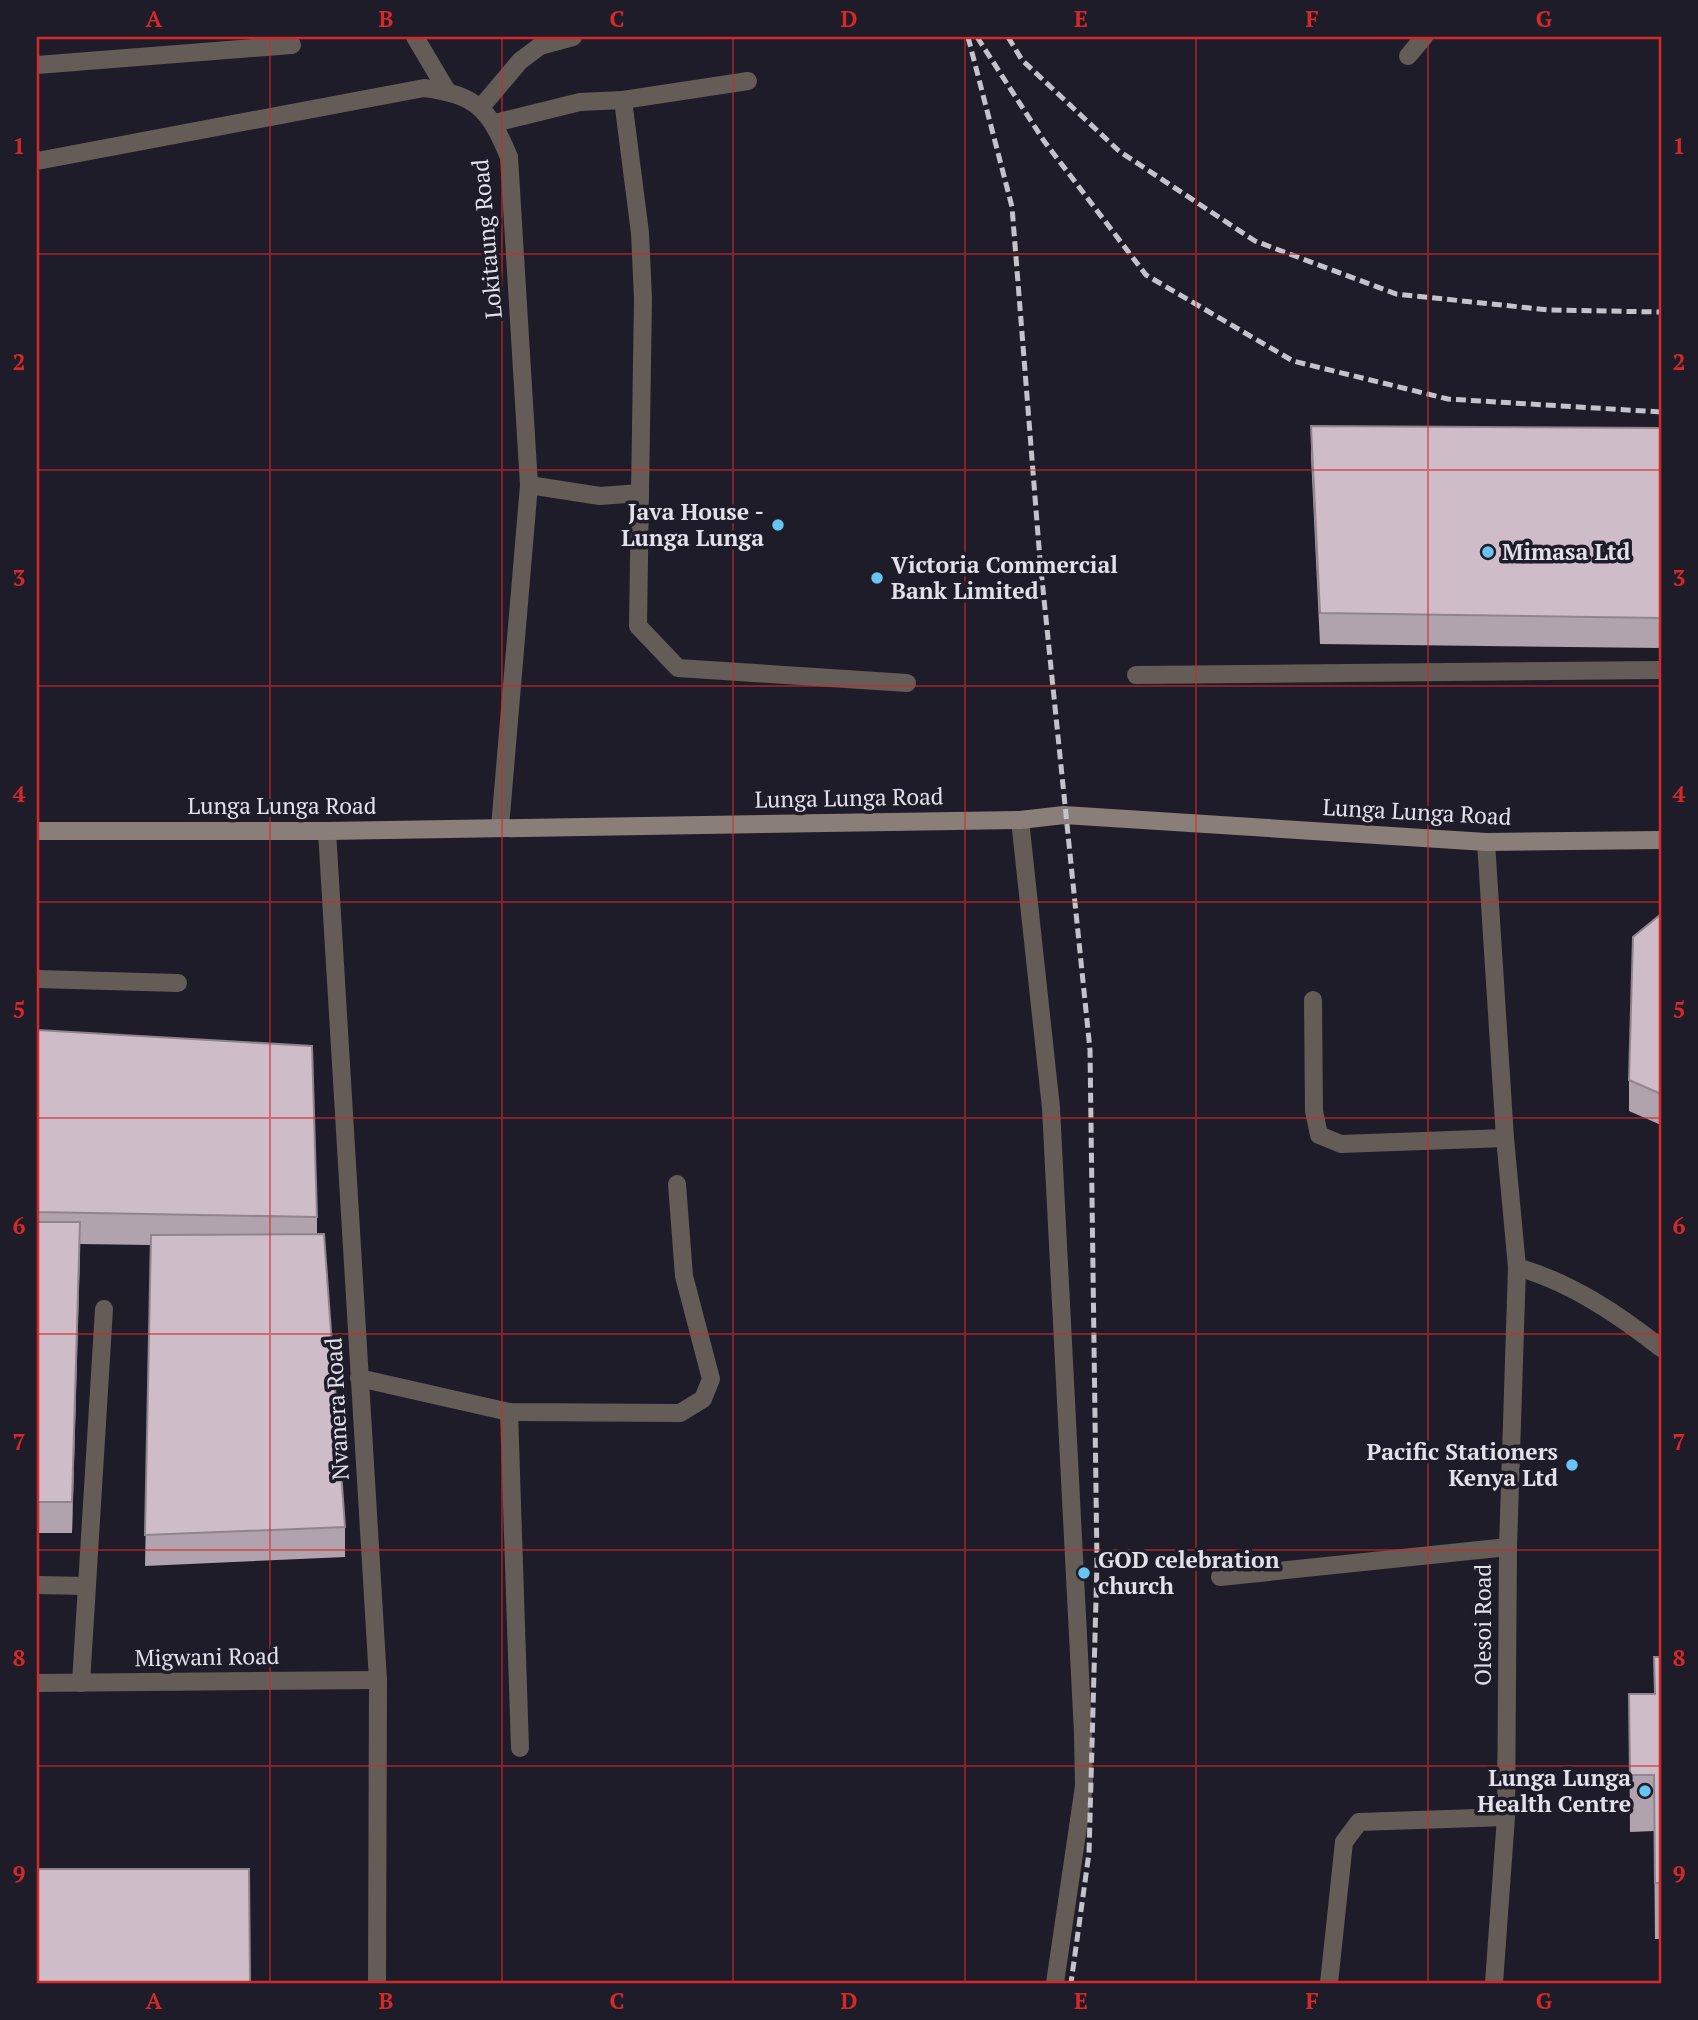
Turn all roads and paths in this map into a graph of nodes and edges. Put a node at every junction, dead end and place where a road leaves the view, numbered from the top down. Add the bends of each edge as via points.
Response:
1 (415, 37) edge
2 (573, 37) edge
3 (1424, 37) edge
4 (292, 45) dead end
5 (1408, 56) dead end
6 (37, 65) edge
7 (748, 81) dead end
8 (447, 91) junction
9 (623, 100) junction
10 (482, 106) junction
11 (495, 123) junction
12 (37, 162) edge
13 (529, 485) junction
14 (640, 493) junction
15 (1661, 670) edge
16 (1136, 675) dead end
17 (907, 683) dead end
18 (1020, 820) junction
19 (500, 827) junction
20 (37, 831) edge
21 (327, 831) junction
22 (1661, 840) edge
23 (1486, 842) junction
24 (37, 979) edge
25 (178, 983) dead end
26 (1313, 1000) dead end
27 (1505, 1138) junction
28 (677, 1184) dead end
29 (1517, 1267) junction
30 (104, 1309) dead end
31 (1661, 1348) edge
32 (359, 1378) junction
33 (509, 1412) junction
34 (1508, 1547) junction
35 (1220, 1577) dead end
36 (37, 1585) edge
37 (86, 1586) junction
38 (378, 1680) junction
39 (37, 1683) edge
40 (80, 1683) junction
41 (520, 1748) dead end
42 (1506, 1817) junction
43 (377, 1983) edge
44 (1055, 1983) edge
45 (1329, 1983) edge
46 (1494, 1983) edge

1 - 8 street
2 - 10 street via 540,46 520,61
3 - 5 street
4 - 6 street
7 - 9 street
8 - 10 street, Lokitaung Road
8 - 12 street, Lokitaung Road via 424,88
9 - 11 street via 580,102
9 - 14 street via 640,233 643,298
10 - 11 street, Lokitaung Road
11 - 13 street, Lokitaung Road via 509,157
13 - 14 street via 600,496
13 - 19 street, Lokitaung Road
14 - 17 street via 638,626 678,668
15 - 16 street
18 - 19 main road, Lunga Lunga Road
18 - 23 main road, Lunga Lunga Road via 1064,815
18 - 44 street via 1051,1108 1083,1733 1084,1786
19 - 21 main road, Lunga Lunga Road
20 - 21 main road, Lunga Lunga Road
21 - 32 street, Nvanera Road
22 - 23 main road, Lunga Lunga Road
23 - 27 street, Olesoi Road
24 - 25 street
26 - 27 street via 1314,1111 1319,1135 1341,1144
27 - 29 street, Olesoi Road
28 - 33 street via 684,1276 711,1379 703,1399 680,1413
29 - 31 street via 1548,1276 1583,1295
29 - 34 street, Olesoi Road
30 - 37 street
32 - 33 street
32 - 38 street, Nvanera Road
33 - 41 street
34 - 35 street
34 - 42 street, Olesoi Road
36 - 37 street
37 - 40 street
38 - 40 street, Migwani Road
38 - 43 street, Nvanera Road
39 - 40 street, Migwani Road
42 - 45 street via 1359,1822 1344,1842
42 - 46 street, Olesoi Road

